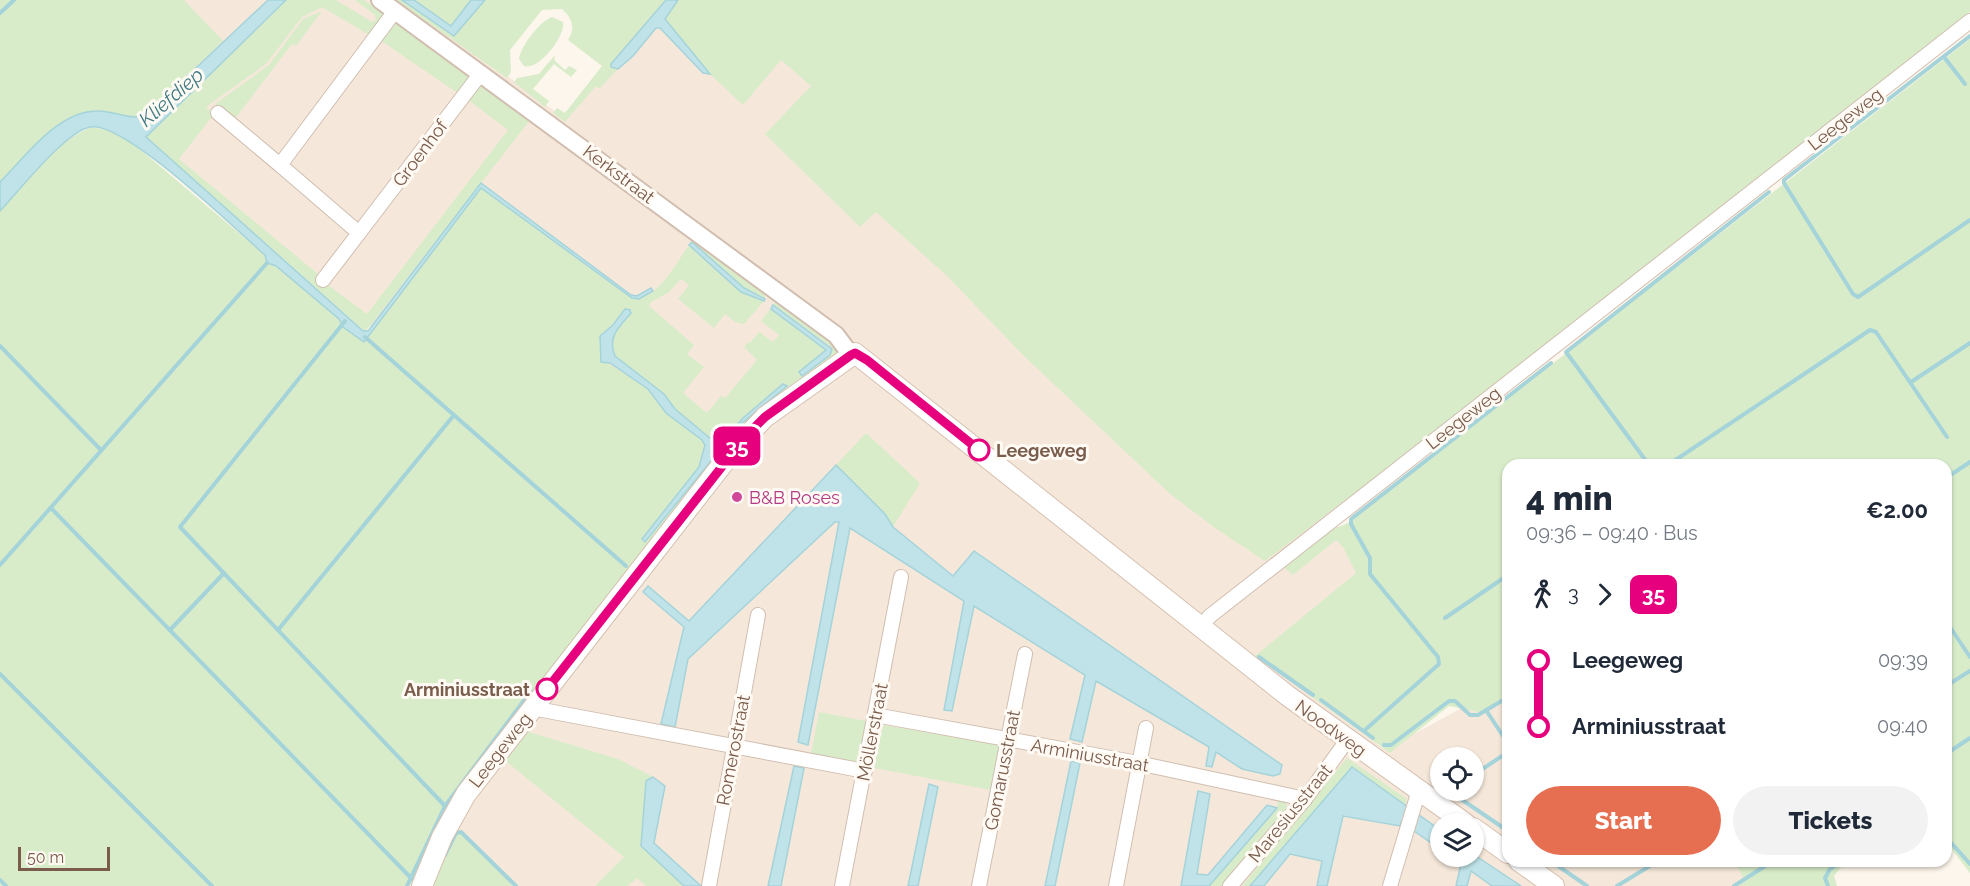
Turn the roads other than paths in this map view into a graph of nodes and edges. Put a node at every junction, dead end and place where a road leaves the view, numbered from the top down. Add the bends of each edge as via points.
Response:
1 (380, 0) edge
2 (395, 11) junction
3 (1970, 21) edge
4 (481, 73) junction
5 (218, 113) dead end
6 (280, 165) junction
7 (359, 233) junction
8 (323, 280) dead end
9 (851, 355) junction
10 (902, 577) dead end
11 (758, 615) dead end
12 (1199, 628) junction
13 (1025, 654) dead end
14 (532, 708) junction
15 (875, 715) junction
16 (1146, 728) dead end
17 (1348, 739) junction
18 (1008, 741) junction
19 (734, 746) junction
20 (1138, 763) junction
21 (865, 771) junction
22 (1416, 796) junction
23 (1305, 799) junction
24 (1446, 813) edge
25 (1484, 836) edge
26 (1502, 849) edge
27 (1529, 876) edge
28 (422, 886) edge
29 (709, 886) edge
30 (842, 886) edge
31 (979, 886) edge
32 (1116, 886) edge
33 (1230, 886) edge
34 (1390, 886) edge
35 (1554, 886) edge

1 - 2 street, Kerkstraat
2 - 4 street, Kerkstraat
2 - 6 street
3 - 12 street, Leegeweg via 1209,616
4 - 7 street, Groenhof
4 - 9 street, Kerkstraat via 836,335
5 - 6 street
6 - 7 street
7 - 8 street, Groenhof
9 - 12 main road via 855,353 867,360
9 - 14 main road, Leegeweg via 765,417 746,436
10 - 15 street, Möllerstraat
11 - 19 street, Romerostraat
12 - 17 main road, Noodweg
13 - 18 street, Gomarusstraat
14 - 19 street
14 - 28 main road, Leegeweg via 457,808
15 - 18 street, Arminiusstraat
15 - 21 street, Möllerstraat
16 - 20 street
17 - 22 main road, Noodweg
17 - 23 street, Maresiusstraat
18 - 20 street, Arminiusstraat
18 - 31 street, Gomarusstraat
19 - 21 street
19 - 29 street, Romerostraat
20 - 23 street, Arminiusstraat
20 - 32 street
21 - 30 street, Möllerstraat
22 - 24 main road, Noodweg
22 - 34 street
23 - 33 street, Maresiusstraat
25 - 26 main road
27 - 35 main road

